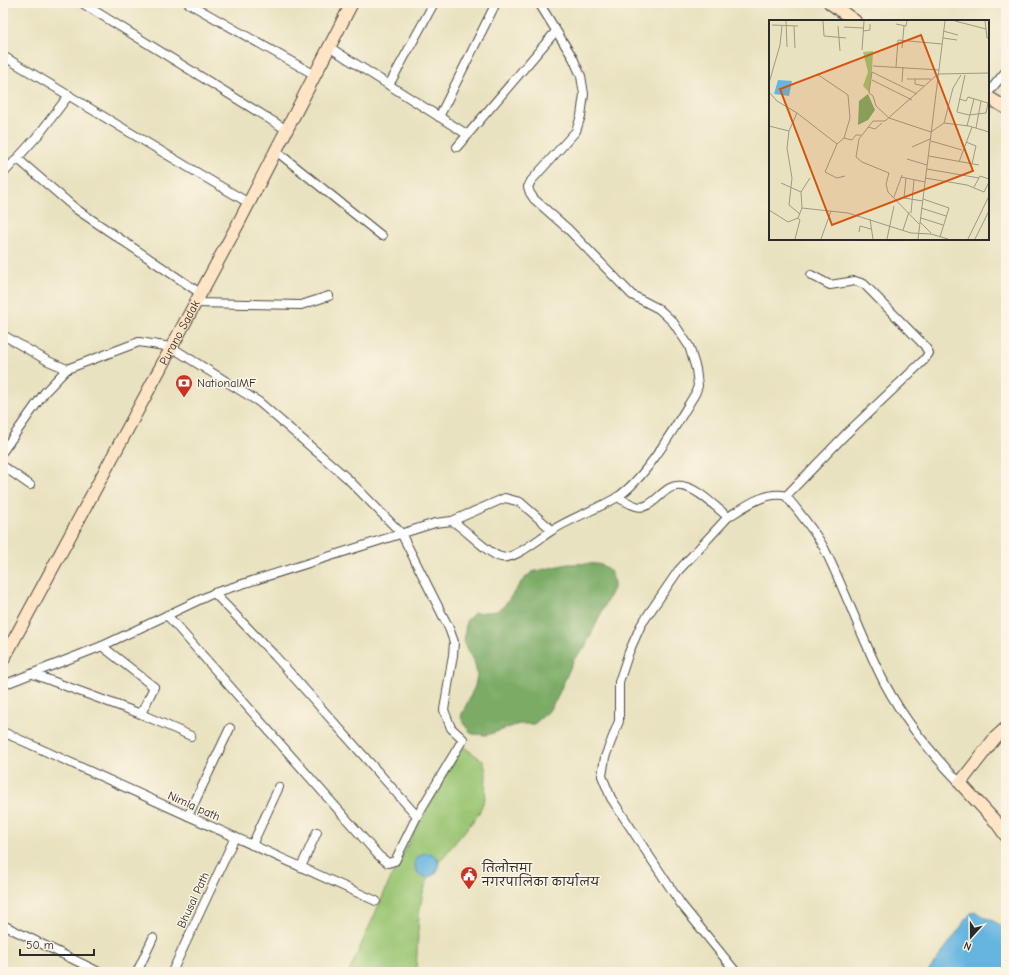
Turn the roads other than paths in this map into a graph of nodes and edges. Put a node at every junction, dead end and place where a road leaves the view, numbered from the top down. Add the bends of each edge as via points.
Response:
1 (82, 3) edge
2 (188, 3) edge
3 (352, 3) edge
4 (434, 3) edge
5 (496, 3) edge
6 (539, 3) edge
7 (830, 3) edge
8 (855, 20) edge
9 (556, 31) junction
10 (329, 47) junction
11 (3, 56) edge
12 (1006, 71) edge
13 (315, 75) junction
14 (390, 86) junction
15 (989, 92) edge
16 (69, 95) junction
17 (989, 98) edge
18 (1006, 108) edge
19 (439, 117) junction
20 (287, 130) junction
21 (468, 135) junction
22 (457, 147) dead end
23 (276, 151) junction
24 (18, 159) junction
25 (3, 174) edge
26 (249, 203) junction
27 (382, 236) dead end
28 (811, 275) dead end
29 (329, 296) dead end
30 (198, 298) junction
31 (3, 335) edge
32 (171, 347) junction
33 (67, 369) junction
34 (3, 451) edge
35 (3, 466) edge
36 (30, 485) dead end
37 (786, 496) junction
38 (617, 497) junction
39 (728, 517) junction
40 (452, 521) junction
41 (552, 530) junction
42 (401, 533) junction
43 (214, 593) junction
44 (167, 615) junction
45 (102, 646) junction
46 (3, 660) edge
47 (33, 674) junction
48 (3, 685) edge
49 (141, 714) junction
50 (230, 728) dead end
51 (1006, 728) edge
52 (3, 732) edge
53 (191, 736) dead end
54 (960, 783) junction
55 (279, 787) dead end
56 (188, 816) junction
57 (417, 816) junction
58 (317, 832) dead end
59 (1006, 836) edge
60 (235, 837) junction
61 (252, 845) junction
62 (301, 867) junction
63 (376, 901) dead end
64 (3, 925) edge
65 (153, 938) dead end
66 (99, 972) edge
67 (137, 972) edge
68 (172, 972) edge
69 (736, 972) edge

1 - 20 street
2 - 13 street
3 - 10 main road, Purano Sadak
4 - 14 street
5 - 19 street
6 - 9 street
7 - 8 main road
9 - 21 street
9 - 38 street via 574,58 581,76 584,94 581,116 576,130 531,181 528,187 530,193 632,295 659,309 673,322 689,346 697,378 695,394 667,438 639,476
10 - 13 main road, Purano Sadak
10 - 14 street
11 - 16 street
12 - 15 street
13 - 20 main road, Purano Sadak
14 - 19 street
16 - 24 street
16 - 26 street
17 - 18 main road
19 - 21 street
20 - 23 main road, Purano Sadak
21 - 22 street
23 - 26 main road, Purano Sadak
23 - 27 street
24 - 25 street
24 - 30 street via 76,209
26 - 30 main road, Purano Sadak
28 - 37 street via 830,285 855,281 864,284 928,352 924,360 845,435
29 - 30 street via 301,305
30 - 32 main road, Purano Sadak
31 - 33 street
32 - 33 street via 139,342
32 - 42 street via 259,402 347,478
32 - 46 main road, Purano Sadak
33 - 34 street via 45,392
35 - 36 street
37 - 39 street via 774,494 755,501
37 - 54 street via 823,547 878,671 916,735
38 - 39 street via 637,507 645,506 671,486 681,486 697,492
38 - 41 street
39 - 69 street via 678,571 641,625 619,682 619,721 605,757 602,776 611,798 681,904
40 - 41 street via 505,498 512,498
40 - 41 street via 501,558 514,555
40 - 42 street
42 - 43 street
42 - 57 street via 454,642 444,710 451,728 463,739
43 - 44 street
43 - 57 street via 275,656
44 - 45 street
44 - 57 street via 379,856 388,863 396,861
45 - 47 street
45 - 49 street via 154,687
47 - 48 street
47 - 49 street
49 - 53 street
50 - 56 street
51 - 54 main road via 995,738
52 - 56 street, Nimla path
54 - 59 main road
55 - 61 street
56 - 60 street, Nimla path
58 - 62 street
60 - 61 street, Nimla path
60 - 68 street, Bhusal Path
61 - 62 street, Nimla path
62 - 63 street, Nimla path
64 - 66 street
65 - 67 street

